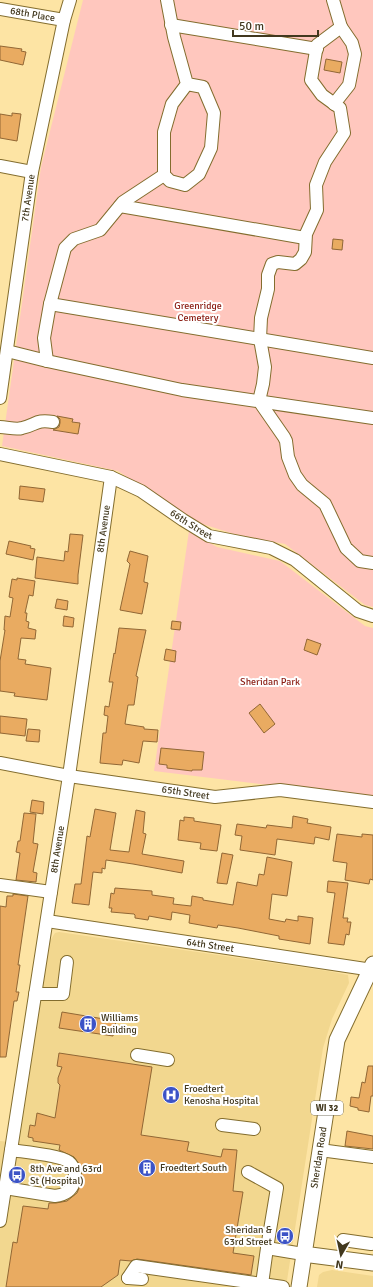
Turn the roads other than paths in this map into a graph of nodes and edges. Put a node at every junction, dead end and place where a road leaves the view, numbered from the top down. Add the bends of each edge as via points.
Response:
1 (70, 0) edge
2 (166, 0) edge
3 (336, 2) edge
4 (0, 9) edge
5 (64, 20) junction
6 (171, 25) junction
7 (341, 27) junction
8 (317, 49) junction
9 (187, 84) junction
10 (334, 104) junction
11 (0, 166) edge
12 (32, 172) junction
13 (164, 175) junction
14 (120, 206) junction
15 (305, 238) junction
16 (50, 304) junction
17 (260, 339) junction
18 (7, 350) junction
19 (373, 358) edge
20 (47, 361) junction
21 (0, 398) edge
22 (259, 401) junction
23 (373, 418) edge
24 (53, 422) dead end
25 (0, 426) edge
26 (0, 454) edge
27 (111, 477) junction
28 (373, 563) edge
29 (373, 616) edge
30 (0, 763) edge
31 (69, 776) junction
32 (373, 802) edge
33 (0, 885) edge
34 (51, 892) junction
35 (46, 921) junction
36 (67, 962) dead end
37 (372, 968) edge
38 (35, 994) junction
39 (137, 1055) dead end
40 (168, 1060) dead end
41 (222, 1124) dead end
42 (254, 1129) dead end
43 (11, 1150) junction
44 (320, 1150) junction
45 (373, 1157) edge
46 (248, 1172) dead end
47 (5, 1188) junction
48 (0, 1221) edge
49 (343, 1240) dead end
50 (371, 1244) dead end
51 (267, 1248) junction
52 (304, 1254) junction
53 (373, 1263) edge
54 (142, 1279) dead end
55 (262, 1284) junction
56 (283, 1287) edge
57 (299, 1287) edge

1 - 5 street, 7th Avenue
2 - 6 street
3 - 7 street
4 - 5 street, 68th Place
5 - 12 street, 7th Avenue
6 - 8 street
6 - 9 street
7 - 8 street via 318,45
7 - 10 street via 352,43 355,54 348,85
8 - 10 street via 311,80 322,96
9 - 13 street via 172,104 164,132
9 - 13 street via 203,87 214,113 211,148 199,174 185,185 170,181
10 - 15 street via 340,108 344,132 325,162 316,185 318,210
11 - 12 street
12 - 18 street, 7th Avenue
13 - 14 street
14 - 15 street
14 - 16 street via 100,230 74,239 65,248
15 - 17 street via 305,252 295,264 272,264 261,318
16 - 17 street
16 - 20 street via 44,338
17 - 19 street
17 - 22 street via 265,367
18 - 20 street
18 - 21 street, 7th Avenue
20 - 22 street via 182,390
22 - 23 street
22 - 28 street via 284,436 295,475 302,485 325,504 346,548 360,561
24 - 25 street via 44,420 22,428
26 - 27 street, 66th Street
27 - 29 street, 66th Street via 141,491 209,536 271,548 295,560 358,611
27 - 31 street, 8th Avenue
30 - 31 street, 65th Street
31 - 32 street, 65th Street via 215,797 280,790
31 - 34 street, 8th Avenue
33 - 34 street
34 - 35 street, 8th Avenue
35 - 37 street, 64th Street
35 - 38 street, 8th Avenue
36 - 38 street via 63,994
37 - 44 main road, Sheridan Road / WI 32 via 337,1040
38 - 43 street, 8th Avenue
39 - 40 street
41 - 42 street
43 - 47 street, 8th Avenue
43 - 47 street via 60,1158 69,1163 74,1170 75,1178 69,1191 55,1196
44 - 45 street
44 - 52 main road, Sheridan Road / WI 32
46 - 51 street via 276,1188
47 - 48 street, 8th Avenue
49 - 50 street
51 - 52 street
51 - 55 street
52 - 53 main road
52 - 57 main road, Sheridan Road / WI 32
54 - 55 street via 128,1278 136,1266
55 - 56 street

